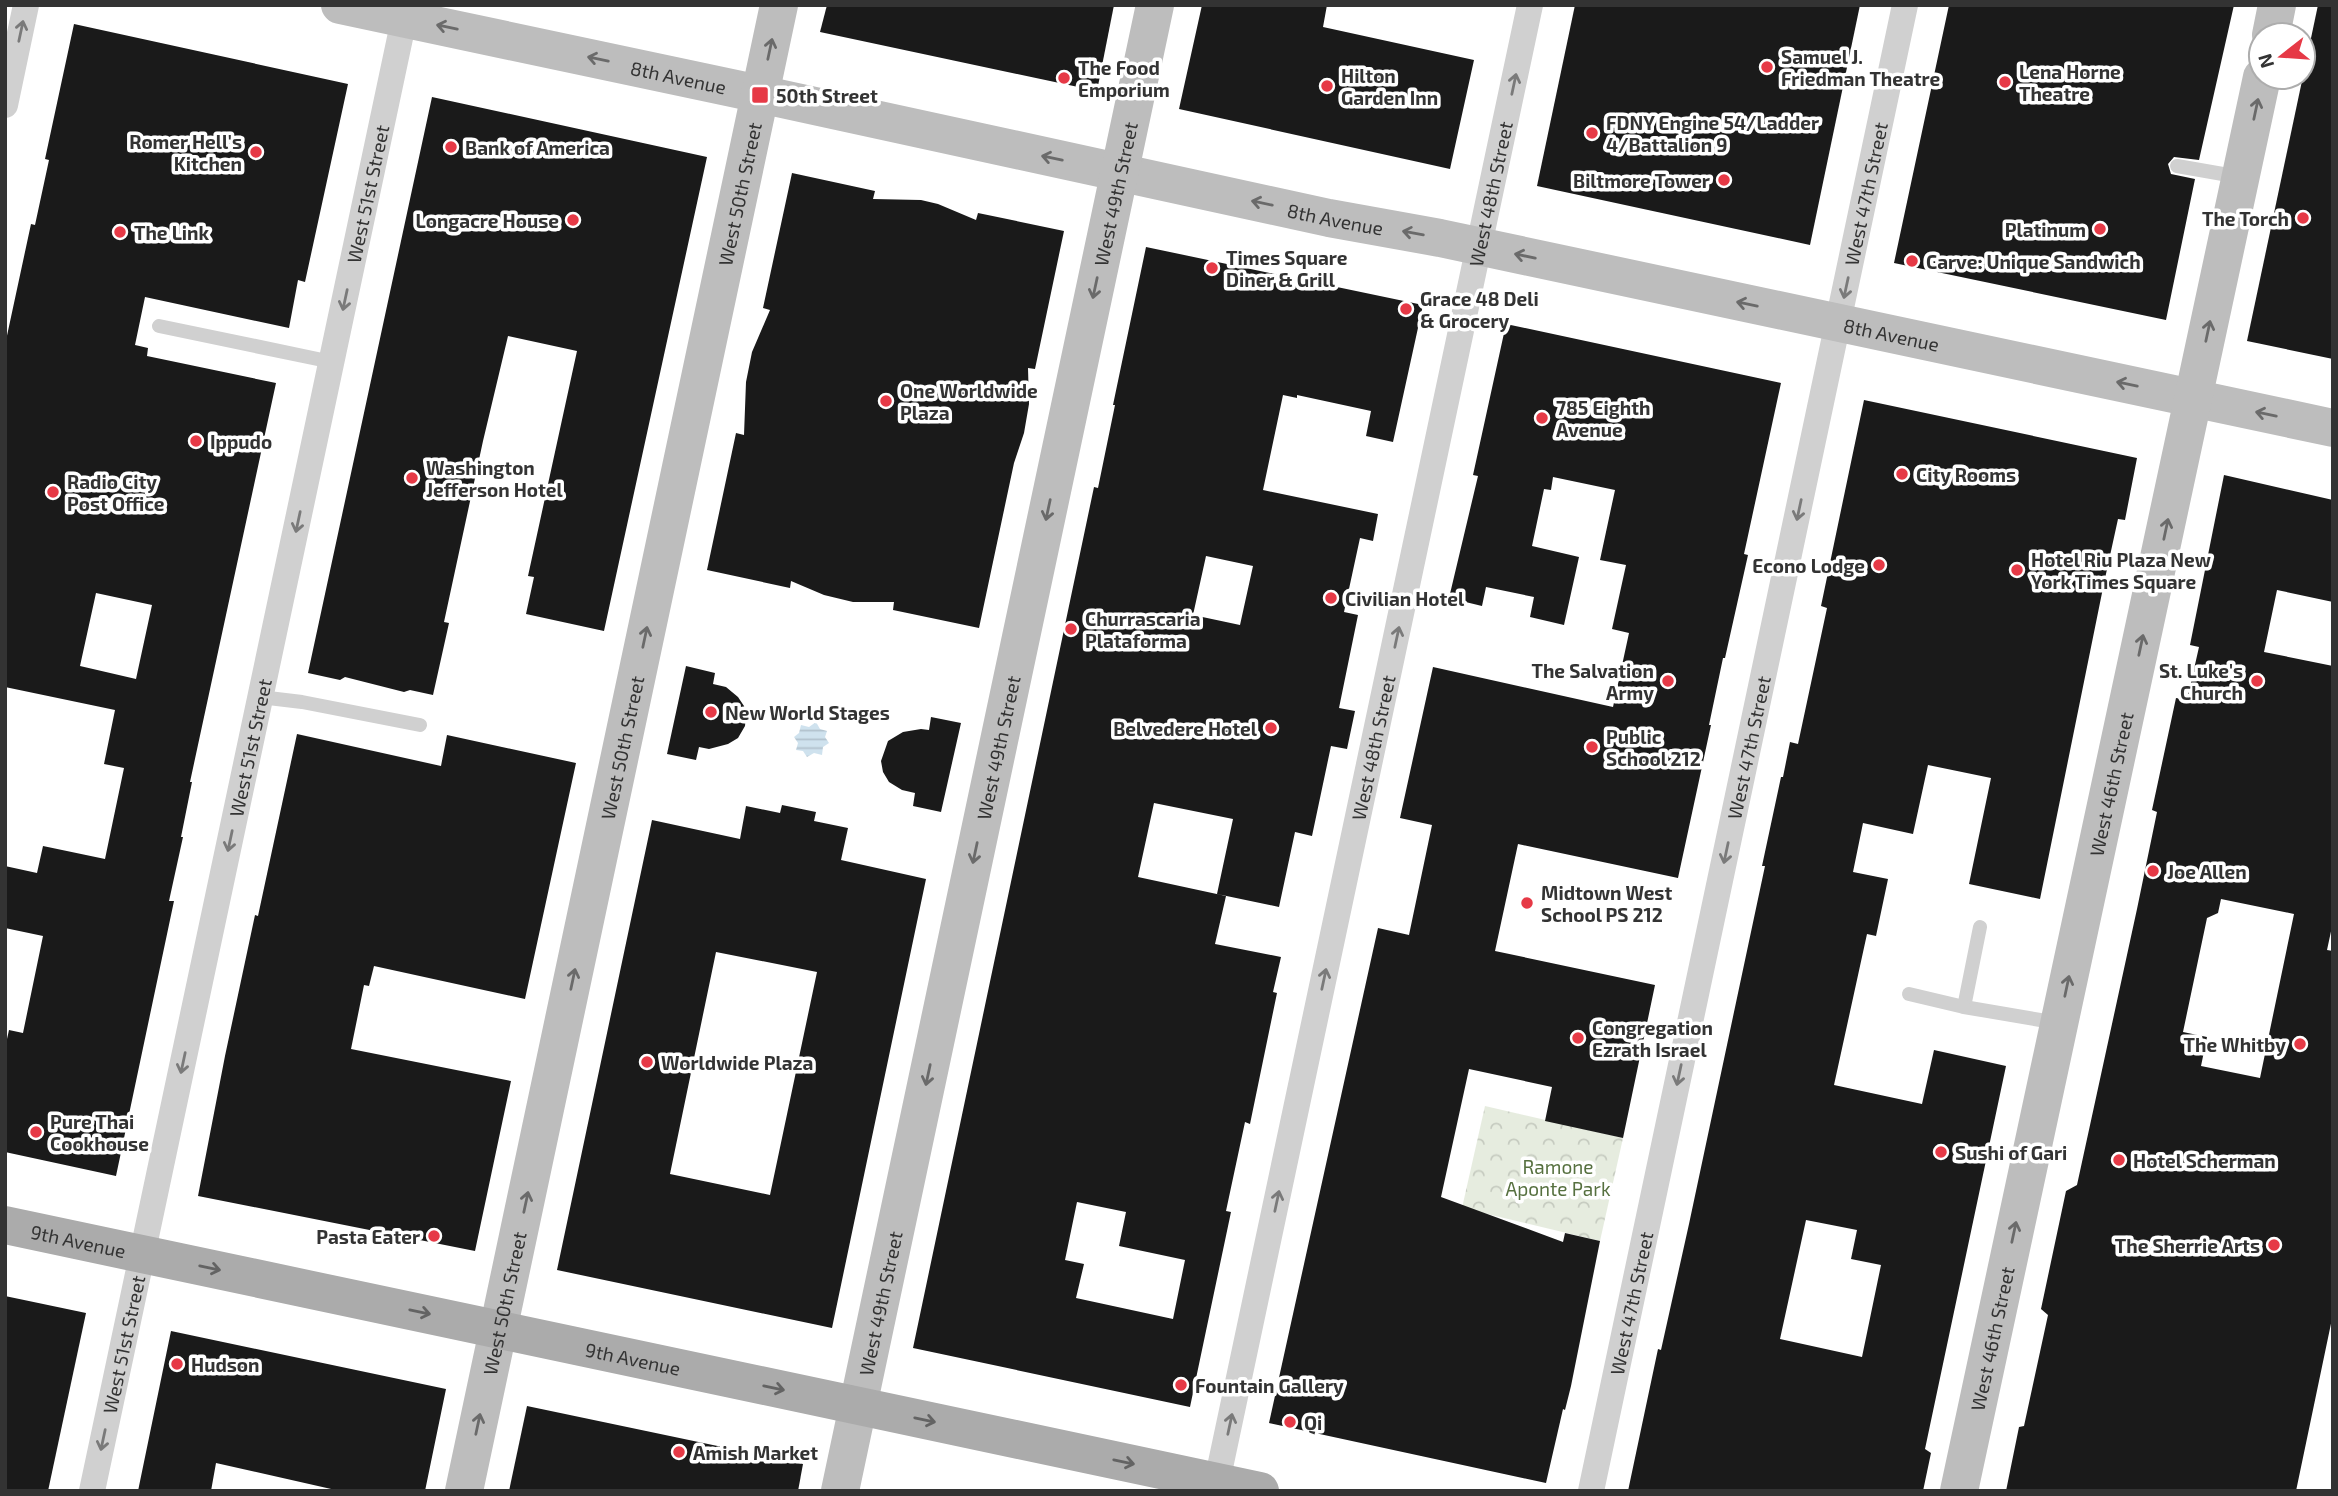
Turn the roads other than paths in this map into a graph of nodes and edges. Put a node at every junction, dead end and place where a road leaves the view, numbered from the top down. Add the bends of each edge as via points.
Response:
1 (26, 5) edge
2 (340, 5) edge
3 (779, 5) edge
4 (1155, 5) edge
5 (1530, 5) edge
6 (1905, 5) edge
7 (406, 12) edge
8 (2259, 91) edge
9 (760, 94) junction
10 (5, 105) edge
11 (2177, 166) dead end
12 (1119, 173) junction
13 (2241, 177) junction
14 (1479, 247) junction
15 (1838, 323) junction
16 (159, 326) dead end
17 (332, 362) junction
18 (2194, 398) junction
19 (2333, 428) edge
20 (260, 697) junction
21 (420, 725) dead end
22 (1980, 927) dead end
23 (1909, 994) dead end
24 (1964, 1007) junction
25 (2059, 1023) junction
26 (5, 1225) edge
27 (143, 1254) junction
28 (498, 1329) junction
29 (858, 1406) junction
30 (1216, 1486) edge
31 (92, 1491) edge
32 (464, 1491) edge
33 (840, 1491) edge
34 (1260, 1491) edge
35 (1591, 1491) edge
36 (1959, 1491) edge

10 -> 1 street
2 - 7 main road, 8th Avenue
9 -> 3 main road, West 50th Street
4 - 12 main road, West 49th Street
14 -> 5 street, West 48th Street
6 -> 15 street, West 47th Street
9 -> 7 main road, 8th Avenue
7 -> 17 street, West 51st Street
13 -> 8 main road, West 46th Street
12 -> 9 main road, 8th Avenue
28 -> 9 main road, West 50th Street
11 - 13 lane
14 -> 12 main road, 8th Avenue
12 -> 29 main road, West 49th Street
18 -> 13 main road, West 46th Street
15 -> 14 main road, 8th Avenue
30 -> 14 street, West 48th Street
18 -> 15 main road, 8th Avenue
15 -> 35 street, West 47th Street
16 - 17 lane
17 -> 20 street, West 51st Street
19 -> 18 main road, 8th Avenue
25 -> 18 main road, West 46th Street
20 - 21 lane
20 -> 27 street, West 51st Street
22 - 24 lane
23 - 24 lane
24 - 25 lane
36 -> 25 main road, West 46th Street
26 - 27 main road, 9th Avenue
27 -> 28 main road, 9th Avenue
27 -> 31 street, West 51st Street
28 -> 29 main road, 9th Avenue
32 -> 28 main road, West 50th Street
29 -> 30 main road, 9th Avenue
29 - 33 main road, West 49th Street
30 - 34 main road, 9th Avenue

